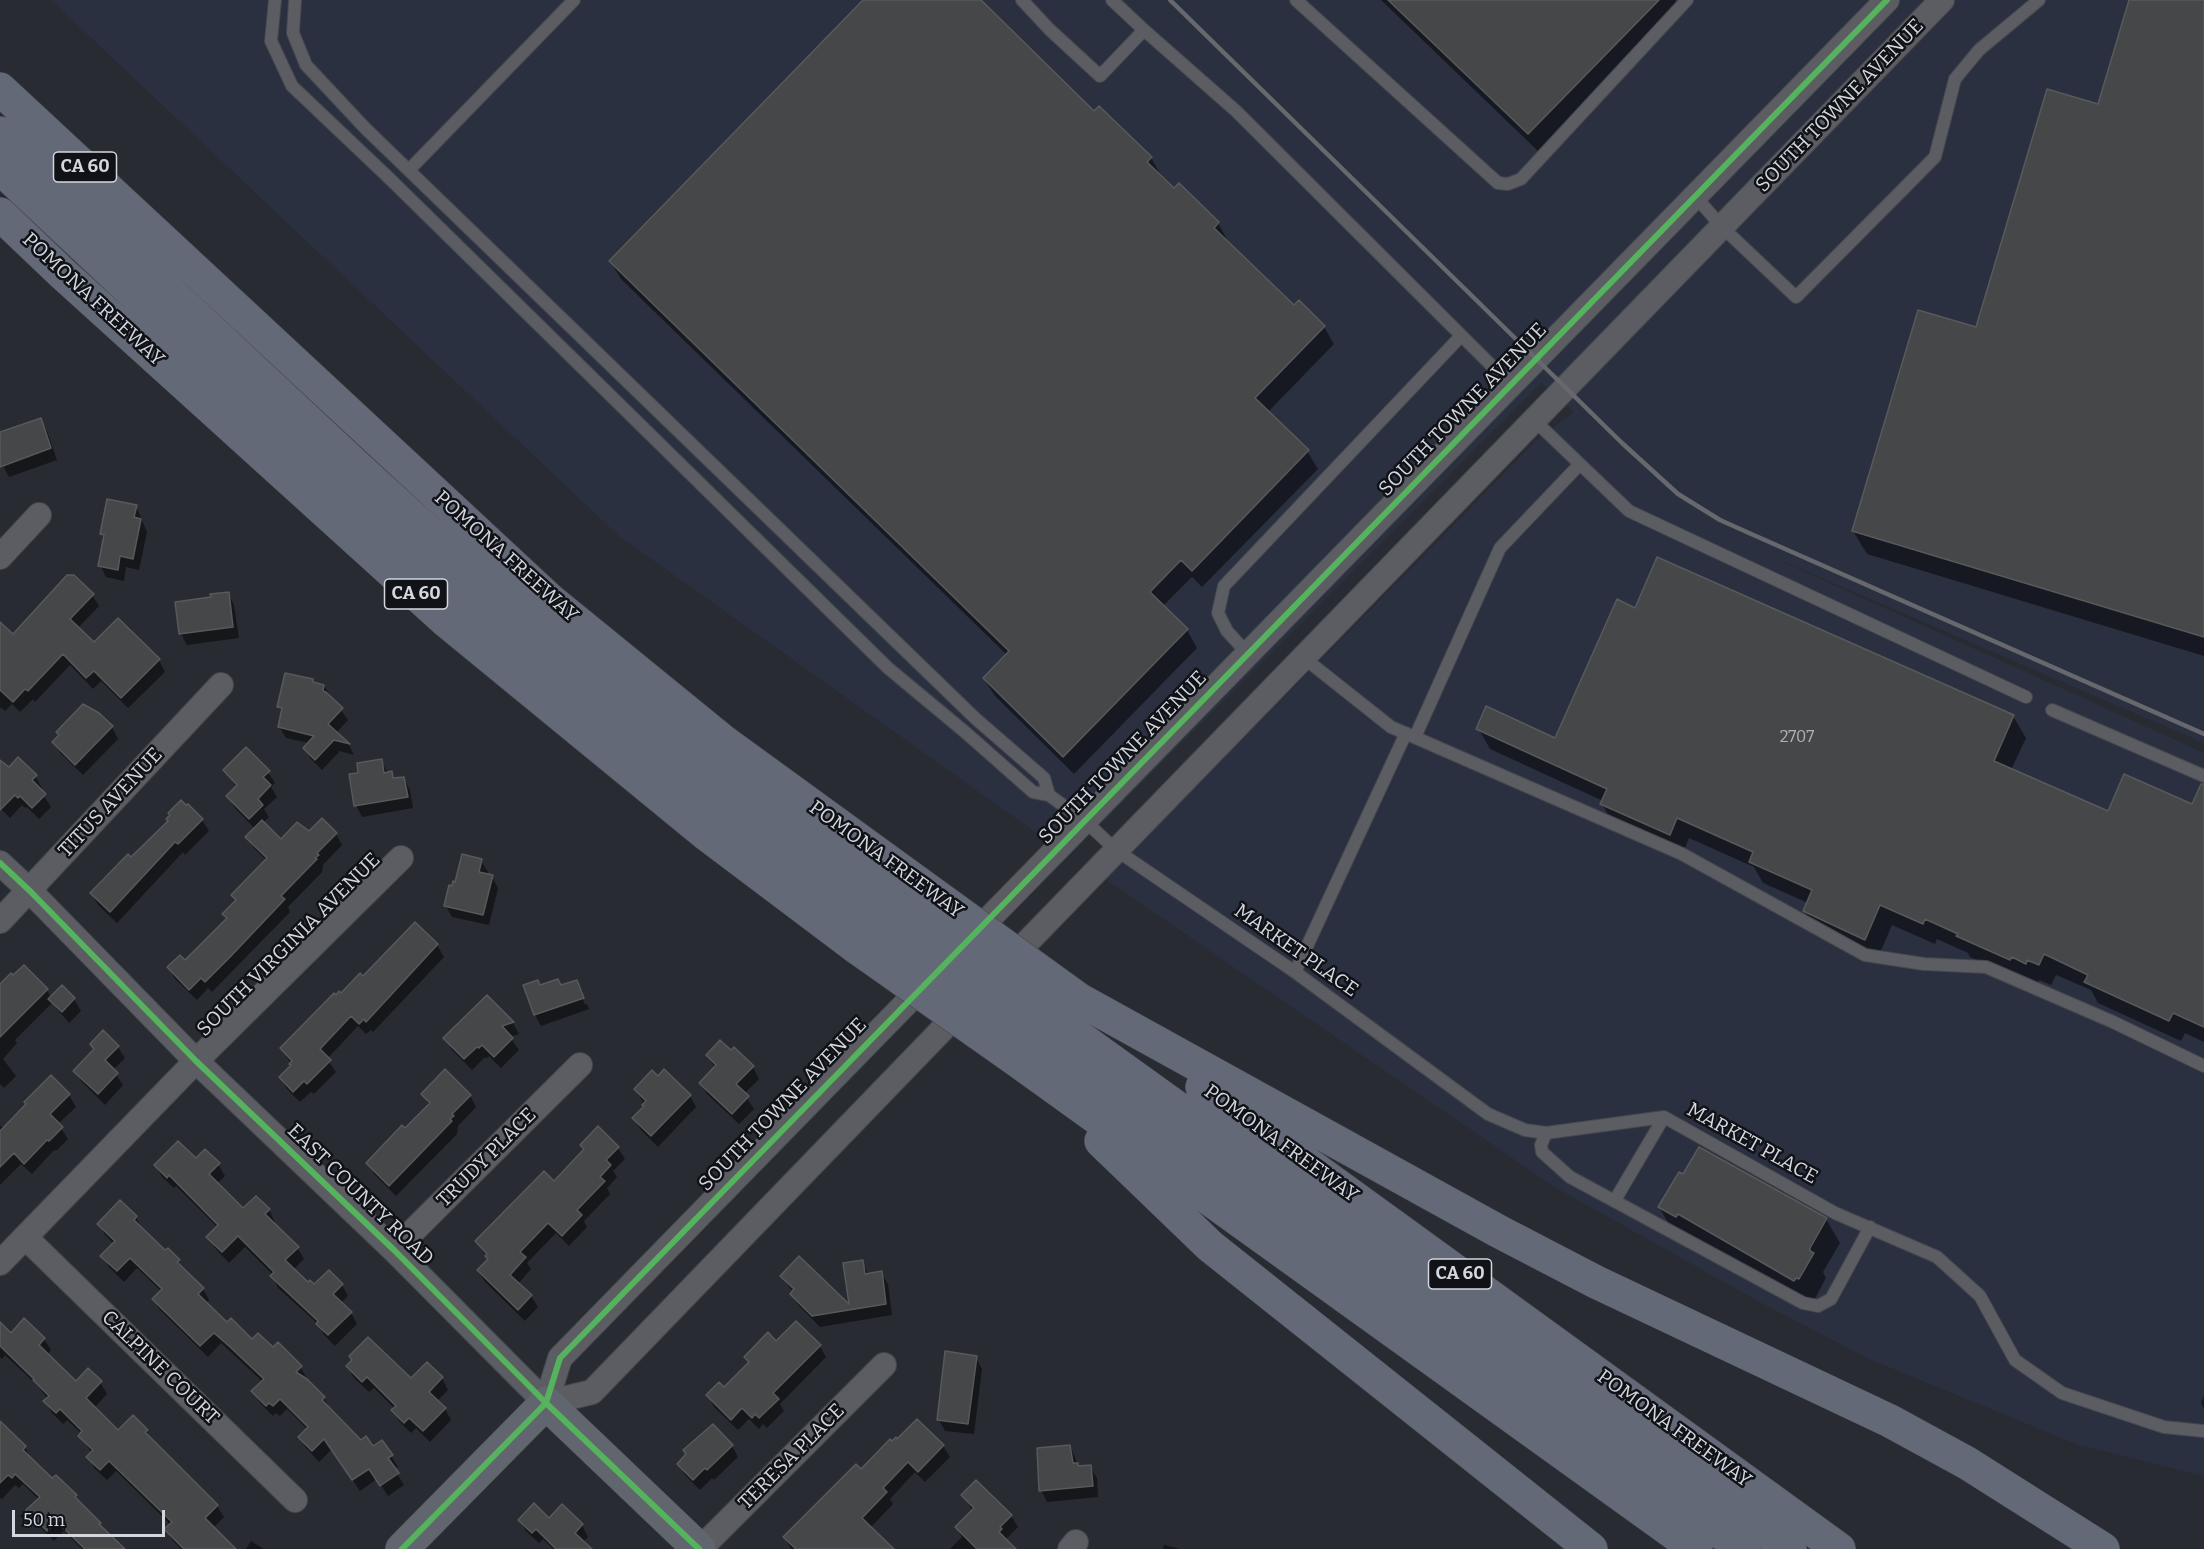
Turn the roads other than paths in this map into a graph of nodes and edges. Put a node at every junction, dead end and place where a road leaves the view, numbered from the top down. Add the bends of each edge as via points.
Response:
1 (274, 0) edge
2 (295, 0) edge
3 (574, 0) edge
4 (1022, 0) edge
5 (1112, 0) edge
6 (1296, 0) edge
7 (1687, 0) edge
8 (1887, 0) edge
9 (1942, 0) edge
10 (2039, 0) edge
11 (1144, 30) junction
12 (0, 89) edge
13 (0, 133) edge
14 (0, 168) edge
15 (409, 170) junction
16 (1695, 196) junction
17 (0, 214) edge
18 (1722, 227) junction
19 (1461, 336) junction
20 (1511, 385) junction
21 (1534, 420) junction
22 (1580, 464) junction
23 (39, 515) dead end
24 (0, 557) edge
25 (1248, 654) junction
26 (1304, 658) junction
27 (221, 685) dead end
28 (2026, 697) dead end
29 (2052, 710) dead end
30 (1411, 735) junction
31 (2204, 776) edge
32 (1049, 795) junction
33 (1085, 821) junction
34 (1116, 850) junction
35 (401, 858) dead end
36 (0, 863) edge
37 (30, 891) junction
38 (0, 921) edge
39 (876, 926) junction
40 (1295, 972) junction
41 (1048, 1031) junction
42 (196, 1060) junction
43 (580, 1065) dead end
44 (2204, 1066) edge
45 (1664, 1117) junction
46 (1546, 1133) junction
47 (1615, 1200) junction
48 (1870, 1227) junction
49 (25, 1237) junction
50 (394, 1250) junction
51 (0, 1263) edge
52 (884, 1365) dead end
53 (546, 1403) junction
54 (2204, 1431) edge
55 (295, 1500) dead end
56 (402, 1549) edge
57 (700, 1549) edge
58 (1591, 1549) edge
59 (1696, 1549) edge
60 (1744, 1549) edge
61 (1790, 1549) edge
62 (1839, 1549) edge
63 (2103, 1549) edge

1 - 32 lane via 271,41 292,86 888,668 1034,792
2 - 15 lane via 293,33 306,65
3 - 15 lane
4 - 11 lane via 1101,76
5 - 11 lane
6 - 7 lane via 1498,183 1508,184 1521,180
8 - 16 street, SOUTH TOWNE AVENUE
9 - 18 street, SOUTH TOWNE AVENUE
10 - 18 lane via 1979,50 1955,79 1935,157 1796,297
11 - 19 lane via 1236,111
12 - 41 highway, POMONA FREEWAY / CA 60, bridge via 550,600 723,741 917,882
13 - 39 highway via 538,632 723,779
14 - 39 highway via 378,523 547,674 730,820
15 - 32 lane via 976,719 1044,778
16 - 18 lane
16 - 20 street, SOUTH TOWNE AVENUE
17 - 39 highway, POMONA FREEWAY / CA 60 via 445,620 706,834
18 - 21 street, SOUTH TOWNE AVENUE
19 - 20 lane
19 - 25 lane via 1224,586 1218,614
20 - 25 street, SOUTH TOWNE AVENUE
21 - 22 lane
21 - 26 street, SOUTH TOWNE AVENUE
22 - 28 lane via 1629,511
22 - 30 lane via 1500,548
23 - 24 street
25 - 33 street, SOUTH TOWNE AVENUE
26 - 30 lane via 1391,727
26 - 34 street, SOUTH TOWNE AVENUE
27 - 37 street, TITUS AVENUE
29 - 31 lane
30 - 40 lane
30 - 44 lane via 1682,854 1865,955 1986,967
32 - 33 lane, MARKET PLACE
33 - 34 lane, MARKET PLACE
33 - 53 street, SOUTH TOWNE AVENUE via 560,1358
34 - 40 lane, MARKET PLACE
34 - 53 street, SOUTH TOWNE AVENUE via 592,1392
35 - 42 street, SOUTH VIRGINIA AVENUE
36 - 37 street, EAST COUNTY ROAD
37 - 38 street, TITUS AVENUE
37 - 42 street, EAST COUNTY ROAD
39 - 41 highway, POMONA FREEWAY / CA 60, bridge
39 - 41 highway, bridge
40 - 46 lane, MARKET PLACE via 1488,1114 1525,1130
41 - 58 highway via 1210,1246
41 - 59 highway, POMONA FREEWAY / CA 60
41 - 60 highway via 1404,1308
41 - 61 highway
41 - 62 highway, POMONA FREEWAY / CA 60
41 - 63 highway via 1507,1236 1900,1426 1967,1463
42 - 49 street, SOUTH VIRGINIA AVENUE
42 - 50 street, EAST COUNTY ROAD
43 - 50 street, TRUDY PLACE
45 - 46 lane, MARKET PLACE
45 - 47 lane
45 - 48 lane, MARKET PLACE via 1835,1213
46 - 47 lane via 1542,1152 1570,1178
47 - 48 lane via 1803,1303 1818,1306 1831,1299
48 - 54 lane, MARKET PLACE via 1937,1257 1980,1296 2014,1360 2062,1392 2164,1427
49 - 51 street, SOUTH VIRGINIA AVENUE
49 - 55 street, CALPINE COURT
50 - 53 street, EAST COUNTY ROAD
52 - 57 street, TERESA PLACE
53 - 56 street, SOUTH TOWNE AVENUE
53 - 57 street, EAST COUNTY ROAD

